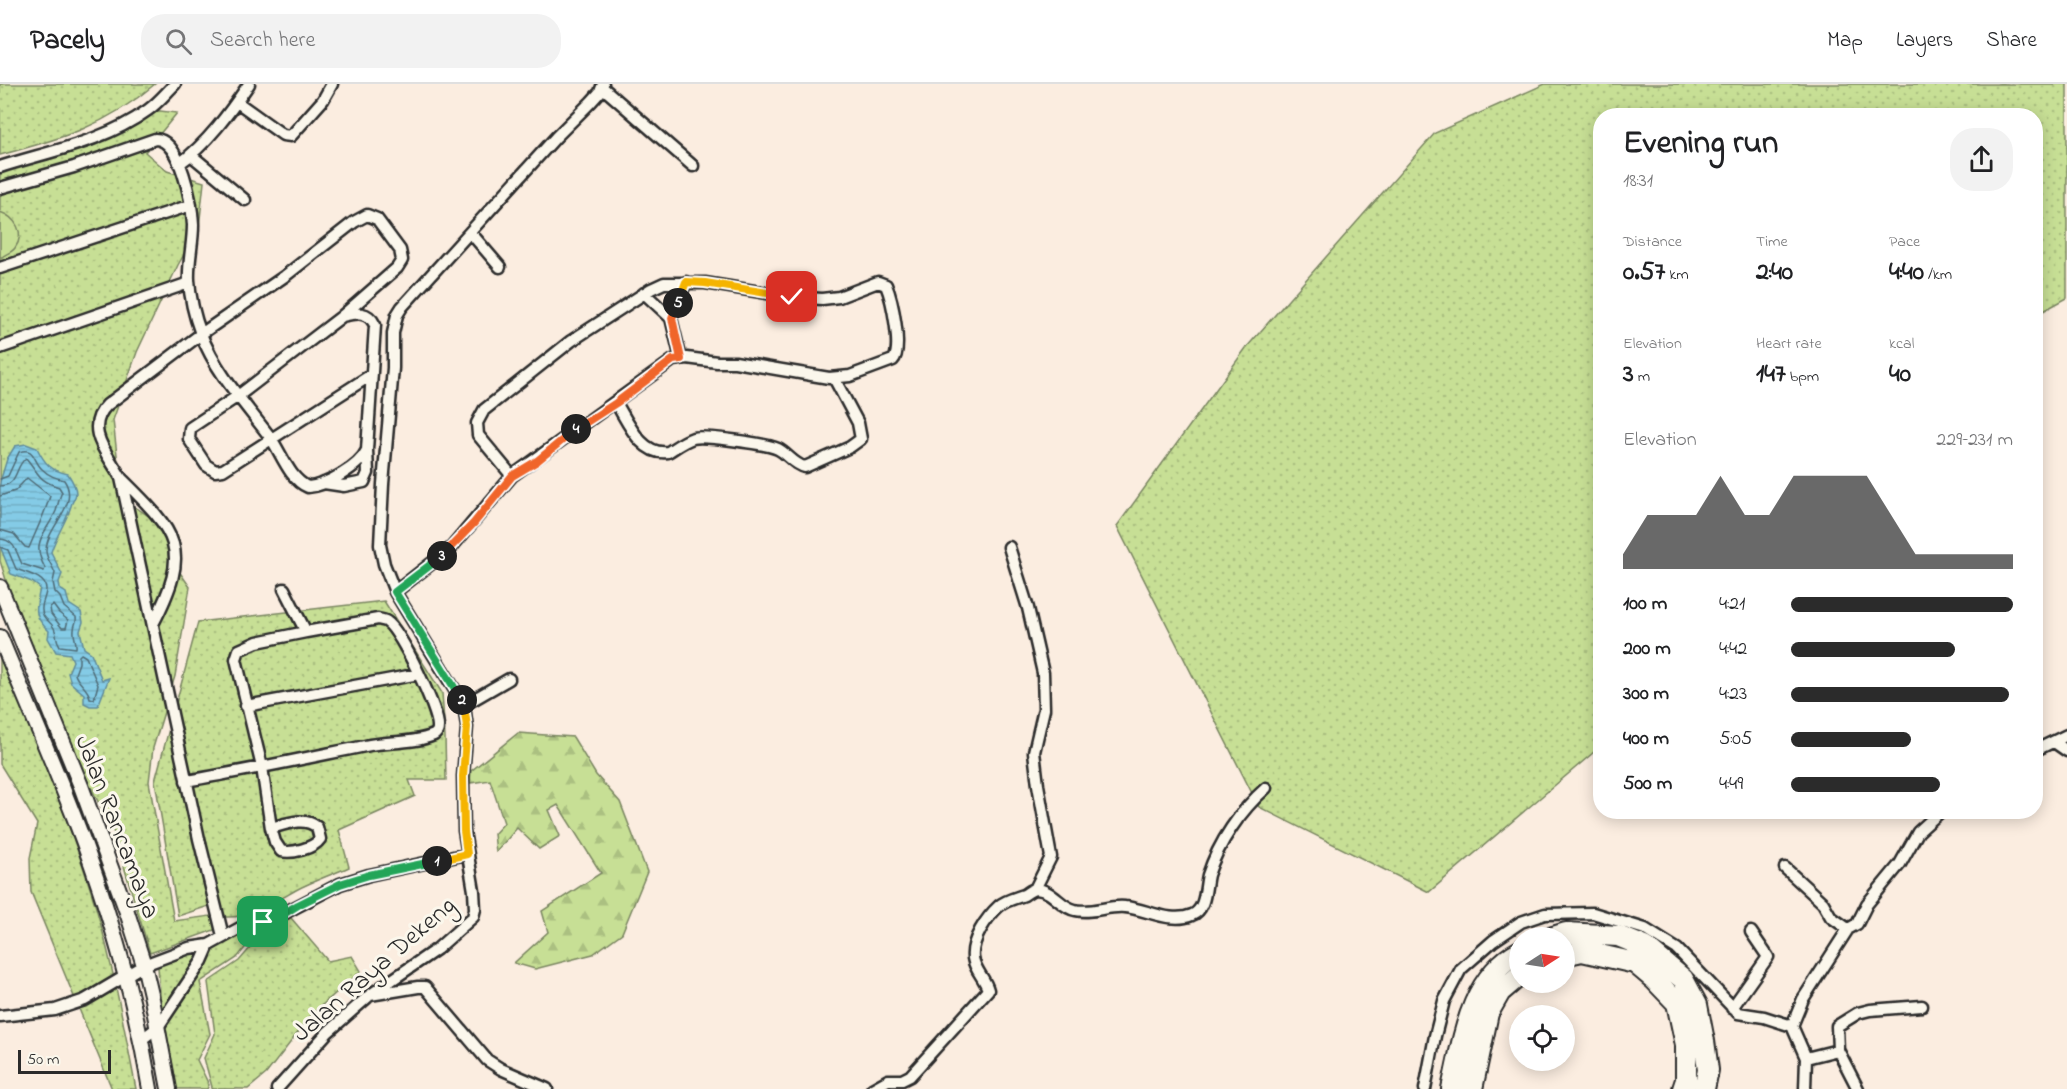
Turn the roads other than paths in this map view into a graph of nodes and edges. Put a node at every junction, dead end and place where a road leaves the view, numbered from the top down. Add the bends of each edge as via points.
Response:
1 (175, 84) edge
2 (249, 84) edge
3 (332, 84) edge
4 (603, 86) edge
5 (237, 102) junction
6 (191, 155) junction
7 (179, 164) junction
8 (693, 166) dead end
9 (0, 167) edge
10 (0, 188) edge
11 (245, 201) dead end
12 (191, 205) junction
13 (470, 232) junction
14 (500, 267) dead end
15 (0, 268) edge
16 (686, 282) junction
17 (189, 283) junction
18 (644, 293) junction
19 (341, 317) junction
20 (672, 318) junction
21 (201, 334) junction
22 (0, 348) edge
23 (681, 359) junction
24 (371, 375) junction
25 (834, 378) junction
26 (238, 396) junction
27 (616, 403) junction
28 (271, 438) junction
29 (367, 450) junction
30 (512, 476) junction
31 (121, 478) junction
32 (324, 483) junction
33 (1009, 547) dead end
34 (0, 587) edge
35 (284, 589) dead end
36 (395, 592) junction
37 (153, 624) junction
38 (306, 632) junction
39 (0, 636) edge
40 (419, 674) junction
41 (509, 679) dead end
42 (464, 705) junction
43 (246, 706) junction
44 (2067, 735) edge
45 (2054, 742) junction
46 (2043, 747) edge
47 (2067, 751) edge
48 (262, 767) junction
49 (186, 781) junction
50 (1266, 788) dead end
51 (1932, 819) edge
52 (272, 828) dead end
53 (467, 854) junction
54 (1785, 868) dead end
55 (1035, 889) junction
56 (131, 925) junction
57 (1848, 929) junction
58 (1751, 932) dead end
59 (114, 933) junction
60 (1575, 934) edge
61 (223, 936) junction
62 (209, 945) junction
63 (1575, 953) edge
64 (1509, 960) edge
65 (144, 965) junction
66 (125, 975) junction
67 (1509, 984) edge
68 (370, 995) junction
69 (1923, 1006) dead end
70 (1732, 1008) junction
71 (0, 1016) edge
72 (1792, 1026) junction
73 (158, 1027) junction
74 (141, 1040) junction
75 (1838, 1050) junction
76 (1806, 1058) junction
77 (905, 1085) edge
78 (1856, 1088) edge
79 (150, 1089) edge
80 (169, 1089) edge
81 (277, 1089) edge
82 (548, 1089) edge
83 (872, 1089) edge
84 (1425, 1089) edge
85 (1452, 1089) edge
86 (1472, 1089) edge
87 (1683, 1089) edge
88 (1704, 1089) edge
89 (1805, 1089) edge

1 - 9 street via 147,111 110,132
2 - 5 street
3 - 5 street via 291,136 283,135
4 - 8 street
4 - 13 street, Jalan Raya Dekeng
5 - 6 street
6 - 7 street
6 - 11 street
7 - 10 street via 170,145 155,139
7 - 12 street
12 - 15 street
12 - 17 street
13 - 14 street
13 - 36 street, Jalan Raya Dekeng via 409,299 397,315 393,333 380,536 384,564
16 - 18 street via 664,284
16 - 20 street
16 - 25 street via 822,299 884,283 890,298 897,356 891,362
17 - 21 street
17 - 22 street
18 - 20 street
18 - 30 street via 572,341 484,410 477,423 478,435
19 - 21 street via 402,260 400,250 373,216 354,222
19 - 24 street via 364,314 373,321
19 - 26 street
20 - 23 street
21 - 26 street
21 - 31 street via 99,413 96,434
23 - 25 street via 735,362
23 - 27 street via 673,360
24 - 28 street
24 - 29 street
25 - 27 street via 861,436 850,447 805,467 775,447 727,440 699,437 668,452 651,450 642,444
26 - 28 street
26 - 28 street via 190,428 189,439 206,465 214,471 223,470
27 - 30 street
28 - 32 street via 300,482 308,487
29 - 32 street via 361,460
29 - 32 street via 368,473 364,482 344,486
30 - 36 street via 451,548
31 - 37 street
31 - 37 street via 165,526 174,548 172,582
33 - 55 street via 1043,673 1044,709 1034,752 1051,857
34 - 56 street, Jalan Rancamaya via 85,795
35 - 38 street
36 - 42 street, Jalan Raya Dekeng
37 - 49 street
38 - 40 street via 378,619 387,621
38 - 43 street via 239,650 236,659
39 - 59 street, Jalan Rancamaya via 78,829
40 - 43 street
40 - 48 street via 436,717 438,730 434,735
41 - 42 street
42 - 53 street, Jalan Raya Dekeng
43 - 48 street
44 - 45 street
45 - 46 street
45 - 47 street
48 - 49 street
48 - 52 street
49 - 61 street
50 - 55 street via 1238,816 1221,845 1209,872 1202,904 1194,914 1169,916 1123,906 1082,912 1070,909 1050,893
51 - 57 street via 1867,904 1857,924
53 - 61 street via 357,878 267,922
53 - 68 street, Jalan Raya Dekeng via 474,891 473,917 437,950
54 - 57 street via 1823,903 1831,917
55 - 77 street via 999,906 985,923 975,941 973,956 988,990
56 - 59 street
56 - 65 street, Jalan Rancamaya
57 - 72 street via 1803,999
58 - 70 street via 1768,957
59 - 66 street, Jalan Rancamaya
60 - 88 highway via 1618,936 1645,947 1683,979 1697,1005 1704,1041 1708,1070
61 - 62 street
62 - 65 street via 189,948
62 - 73 street
63 - 87 highway via 1635,963 1677,1003 1686,1045
64 - 85 highway via 1474,1002
65 - 66 street
65 - 73 street, Jalan Rancamaya
66 - 71 street via 85,1000 61,1009
66 - 74 street, Jalan Rancamaya
67 - 86 highway via 1488,1013
68 - 81 street, Jalan Raya Dekeng via 328,1032
68 - 82 street via 425,987 487,1060
69 - 75 street via 1858,1012 1837,1026
70 - 72 street via 1738,1013
70 - 84 street via 1677,949 1645,929 1593,913 1545,914 1521,922 1461,969 1444,1001
72 - 76 street
73 - 74 street
73 - 80 street, Jalan Rancamaya
74 - 79 street, Jalan Rancamaya
75 - 76 street
75 - 78 street
76 - 89 street
77 - 83 street via 892,1079

